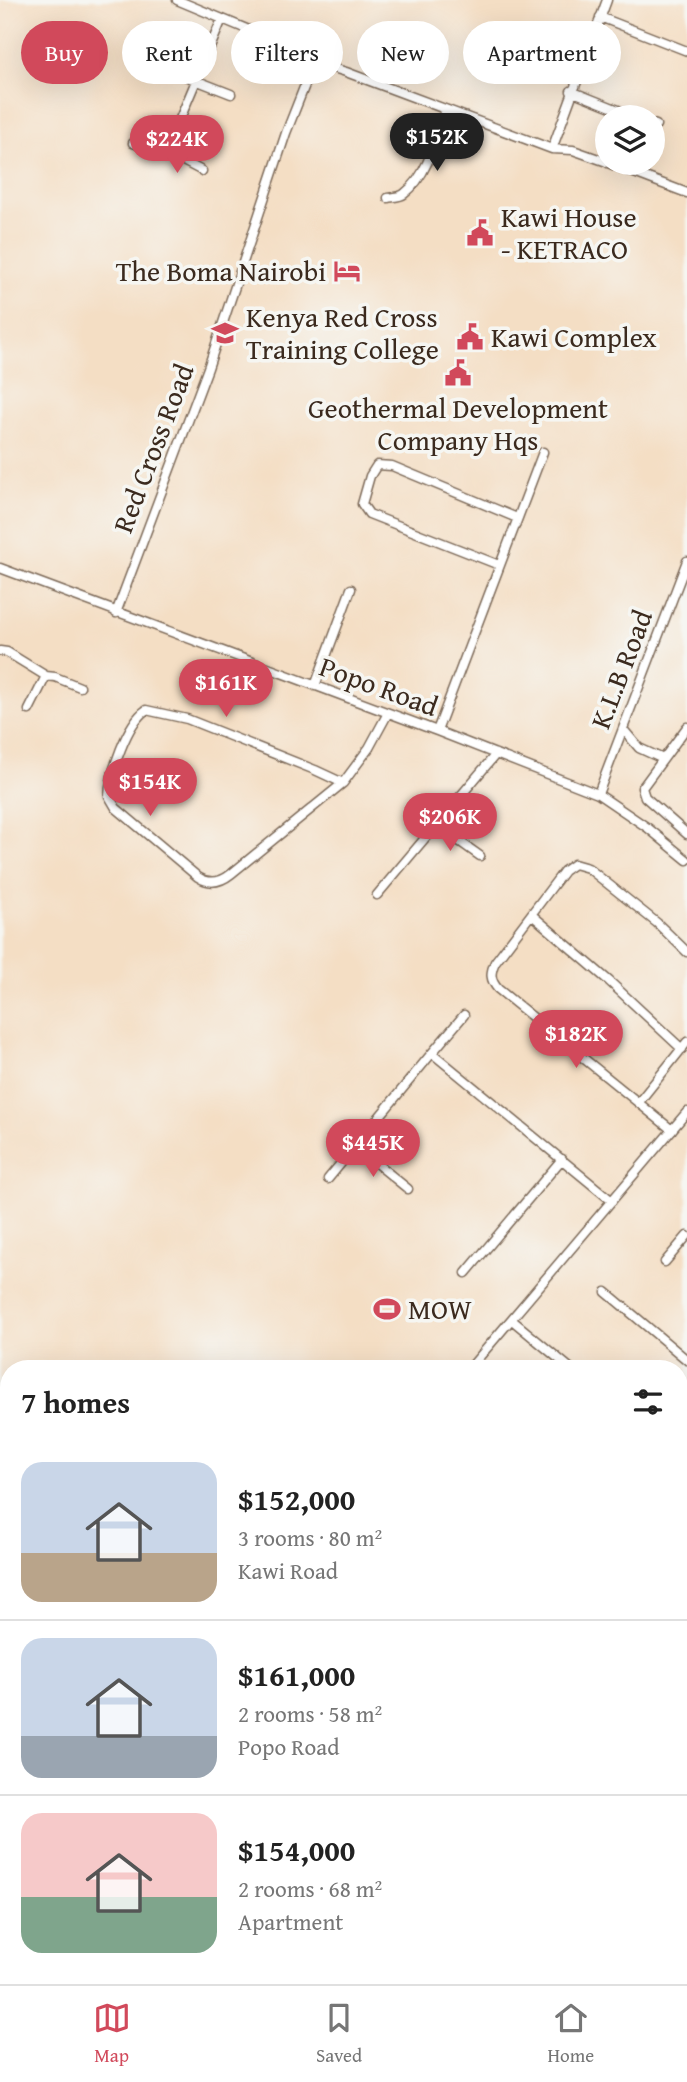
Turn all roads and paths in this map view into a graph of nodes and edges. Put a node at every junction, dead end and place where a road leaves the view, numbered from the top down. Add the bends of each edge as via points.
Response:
1 (177, 0) edge
2 (607, 0) edge
3 (600, 17) junction
4 (222, 19) junction
5 (231, 23) edge
6 (217, 31) edge
7 (687, 51) edge
8 (343, 72) edge
9 (194, 84) edge
10 (206, 84) edge
11 (305, 84) edge
12 (571, 92) junction
13 (231, 94) dead end
14 (605, 105) edge
15 (445, 109) junction
16 (133, 143) dead end
17 (552, 149) junction
18 (166, 152) junction
19 (595, 158) edge
20 (202, 172) dead end
21 (641, 175) edge
22 (687, 192) edge
23 (388, 198) dead end
24 (543, 452) dead end
25 (517, 518) junction
26 (687, 561) edge
27 (499, 565) junction
28 (0, 568) edge
29 (351, 589) dead end
30 (116, 613) junction
31 (0, 651) edge
32 (46, 676) junction
33 (315, 686) junction
34 (80, 687) dead end
35 (29, 710) dead end
36 (388, 713) junction
37 (687, 727) edge
38 (622, 729) junction
39 (437, 731) junction
40 (496, 754) junction
41 (663, 760) junction
42 (343, 783) junction
43 (598, 794) junction
44 (438, 826) junction
45 (687, 834) edge
46 (480, 856) dead end
47 (687, 860) edge
48 (377, 895) dead end
49 (532, 915) junction
50 (687, 952) edge
51 (464, 1015) dead end
52 (685, 1046) edge
53 (432, 1053) junction
54 (639, 1102) junction
55 (687, 1112) edge
56 (672, 1130) junction
57 (355, 1146) junction
58 (562, 1159) junction
59 (328, 1179) dead end
60 (408, 1189) dead end
61 (612, 1201) junction
62 (687, 1236) edge
63 (665, 1262) dead end
64 (466, 1273) dead end
65 (606, 1292) dead end
66 (512, 1320) junction
67 (477, 1360) edge
68 (560, 1360) edge
69 (687, 1360) edge

1 - 4 street
2 - 3 street
3 - 7 street
3 - 12 street
4 - 5 street
4 - 6 street
8 - 15 street
9 - 18 street
10 - 13 street
11 - 30 street, Red Cross Road via 208,368
12 - 14 street
12 - 17 street
15 - 17 street
15 - 23 street via 421,174 403,195
16 - 18 street
17 - 19 street via 573,149
18 - 20 street
21 - 22 street
24 - 25 street
25 - 27 street
25 - 27 street via 392,466 377,465 369,476 362,504 369,514
26 - 38 street, K.L.B Road
27 - 39 street
28 - 30 street, Popo Road
29 - 33 street
30 - 33 street, Popo Road
31 - 32 street
32 - 34 street
32 - 35 street
33 - 36 street, Popo Road
36 - 39 street, Popo Road
36 - 42 street
37 - 41 street
38 - 41 street via 639,748
38 - 43 street, K.L.B Road
39 - 40 street, Popo Road
40 - 43 street, Popo Road
40 - 44 street
41 - 45 street via 642,793
42 - 42 street via 231,874 214,882 198,877 108,796 127,737 146,710 187,719
43 - 47 street, Popo Road
44 - 46 street
44 - 48 street
49 - 50 street via 574,864 657,923
49 - 52 street
49 - 54 street via 495,962 494,984
51 - 53 street
52 - 54 street
53 - 57 street
53 - 58 street
54 - 56 street
55 - 56 street
56 - 61 street
57 - 59 street
57 - 60 street
58 - 61 street
58 - 64 street
61 - 66 street
62 - 63 street
65 - 69 street
66 - 67 street
66 - 68 street

